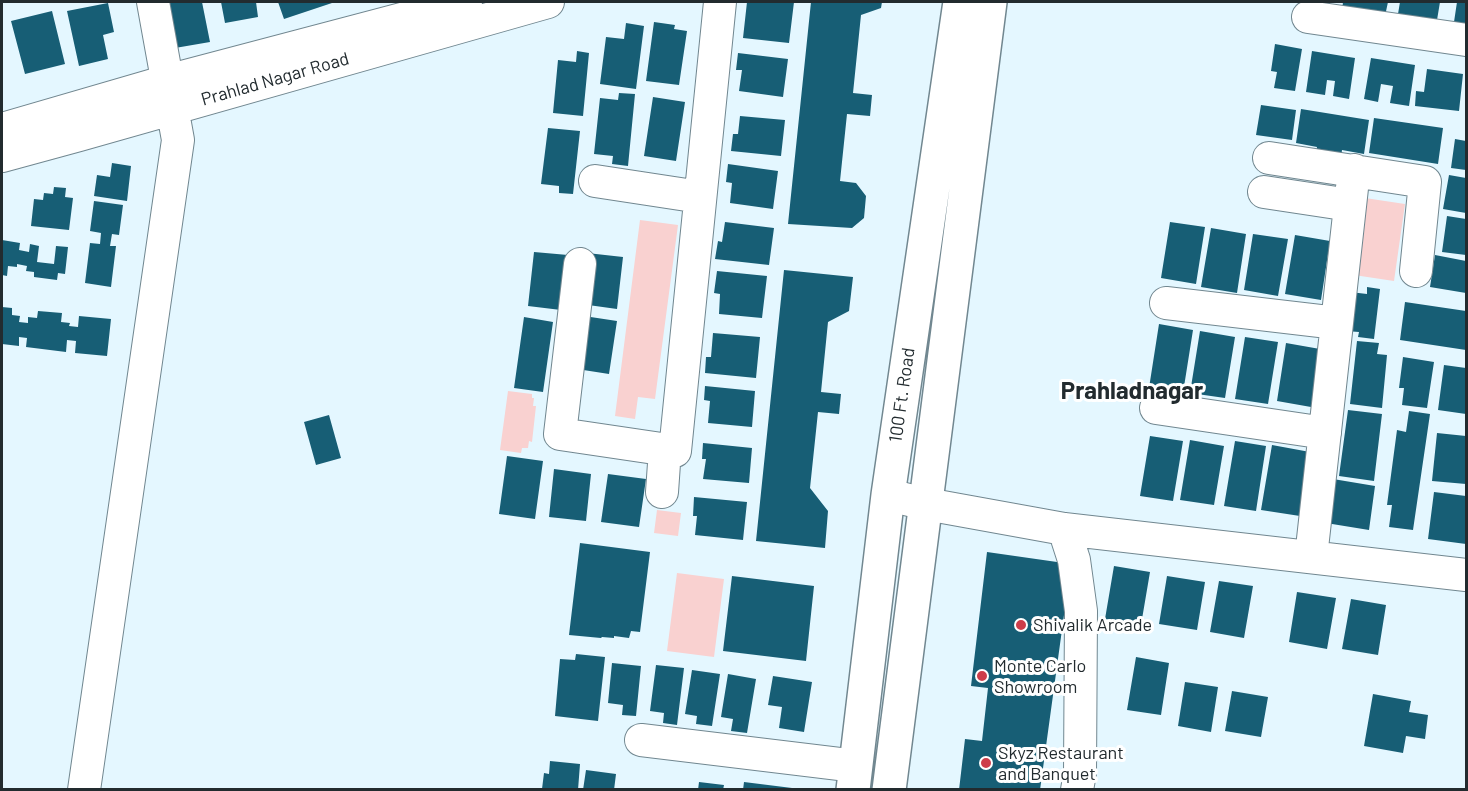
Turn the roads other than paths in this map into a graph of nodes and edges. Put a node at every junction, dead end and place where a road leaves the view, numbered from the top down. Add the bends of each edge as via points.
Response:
1 (153, 2) edge
2 (466, 2) edge
3 (720, 2) edge
4 (960, 2) edge
5 (990, 2) edge
6 (532, 4) edge
7 (1308, 17) dead end
8 (1467, 40) edge
9 (169, 95) junction
10 (2, 129) edge
11 (2, 156) edge
12 (1269, 158) dead end
13 (1354, 170) junction
14 (595, 181) dead end
15 (1264, 192) dead end
16 (700, 197) junction
17 (1350, 205) junction
18 (580, 264) dead end
19 (1416, 271) dead end
20 (1166, 303) dead end
21 (1337, 323) junction
22 (1156, 408) dead end
23 (1325, 433) junction
24 (665, 449) junction
25 (662, 492) dead end
26 (888, 495) junction
27 (926, 504) junction
28 (1064, 529) junction
29 (1311, 557) junction
30 (1467, 575) edge
31 (641, 740) dead end
32 (854, 778) edge
33 (84, 789) edge
34 (889, 789) edge
35 (1077, 789) edge

1 - 9 street
2 - 9 street
3 - 16 street
4 - 26 main road, 100 Ft. Road
5 - 27 main road
6 - 9 street, Prahlad Nagar Road
7 - 8 street
9 - 10 street
9 - 11 street, Prahlad Nagar Road
9 - 33 street via 178,140
12 - 13 street
13 - 17 street
13 - 19 street via 1425,182
14 - 16 street
15 - 17 street
16 - 24 street via 675,451
17 - 21 street
18 - 24 street via 560,434
20 - 21 street
21 - 23 street
22 - 23 street
23 - 29 street
24 - 25 street
26 - 27 street
26 - 32 main road, 100 Ft. Road
27 - 28 street
27 - 34 main road
28 - 29 street
28 - 35 street via 1074,560 1081,611
29 - 30 street
31 - 32 street

